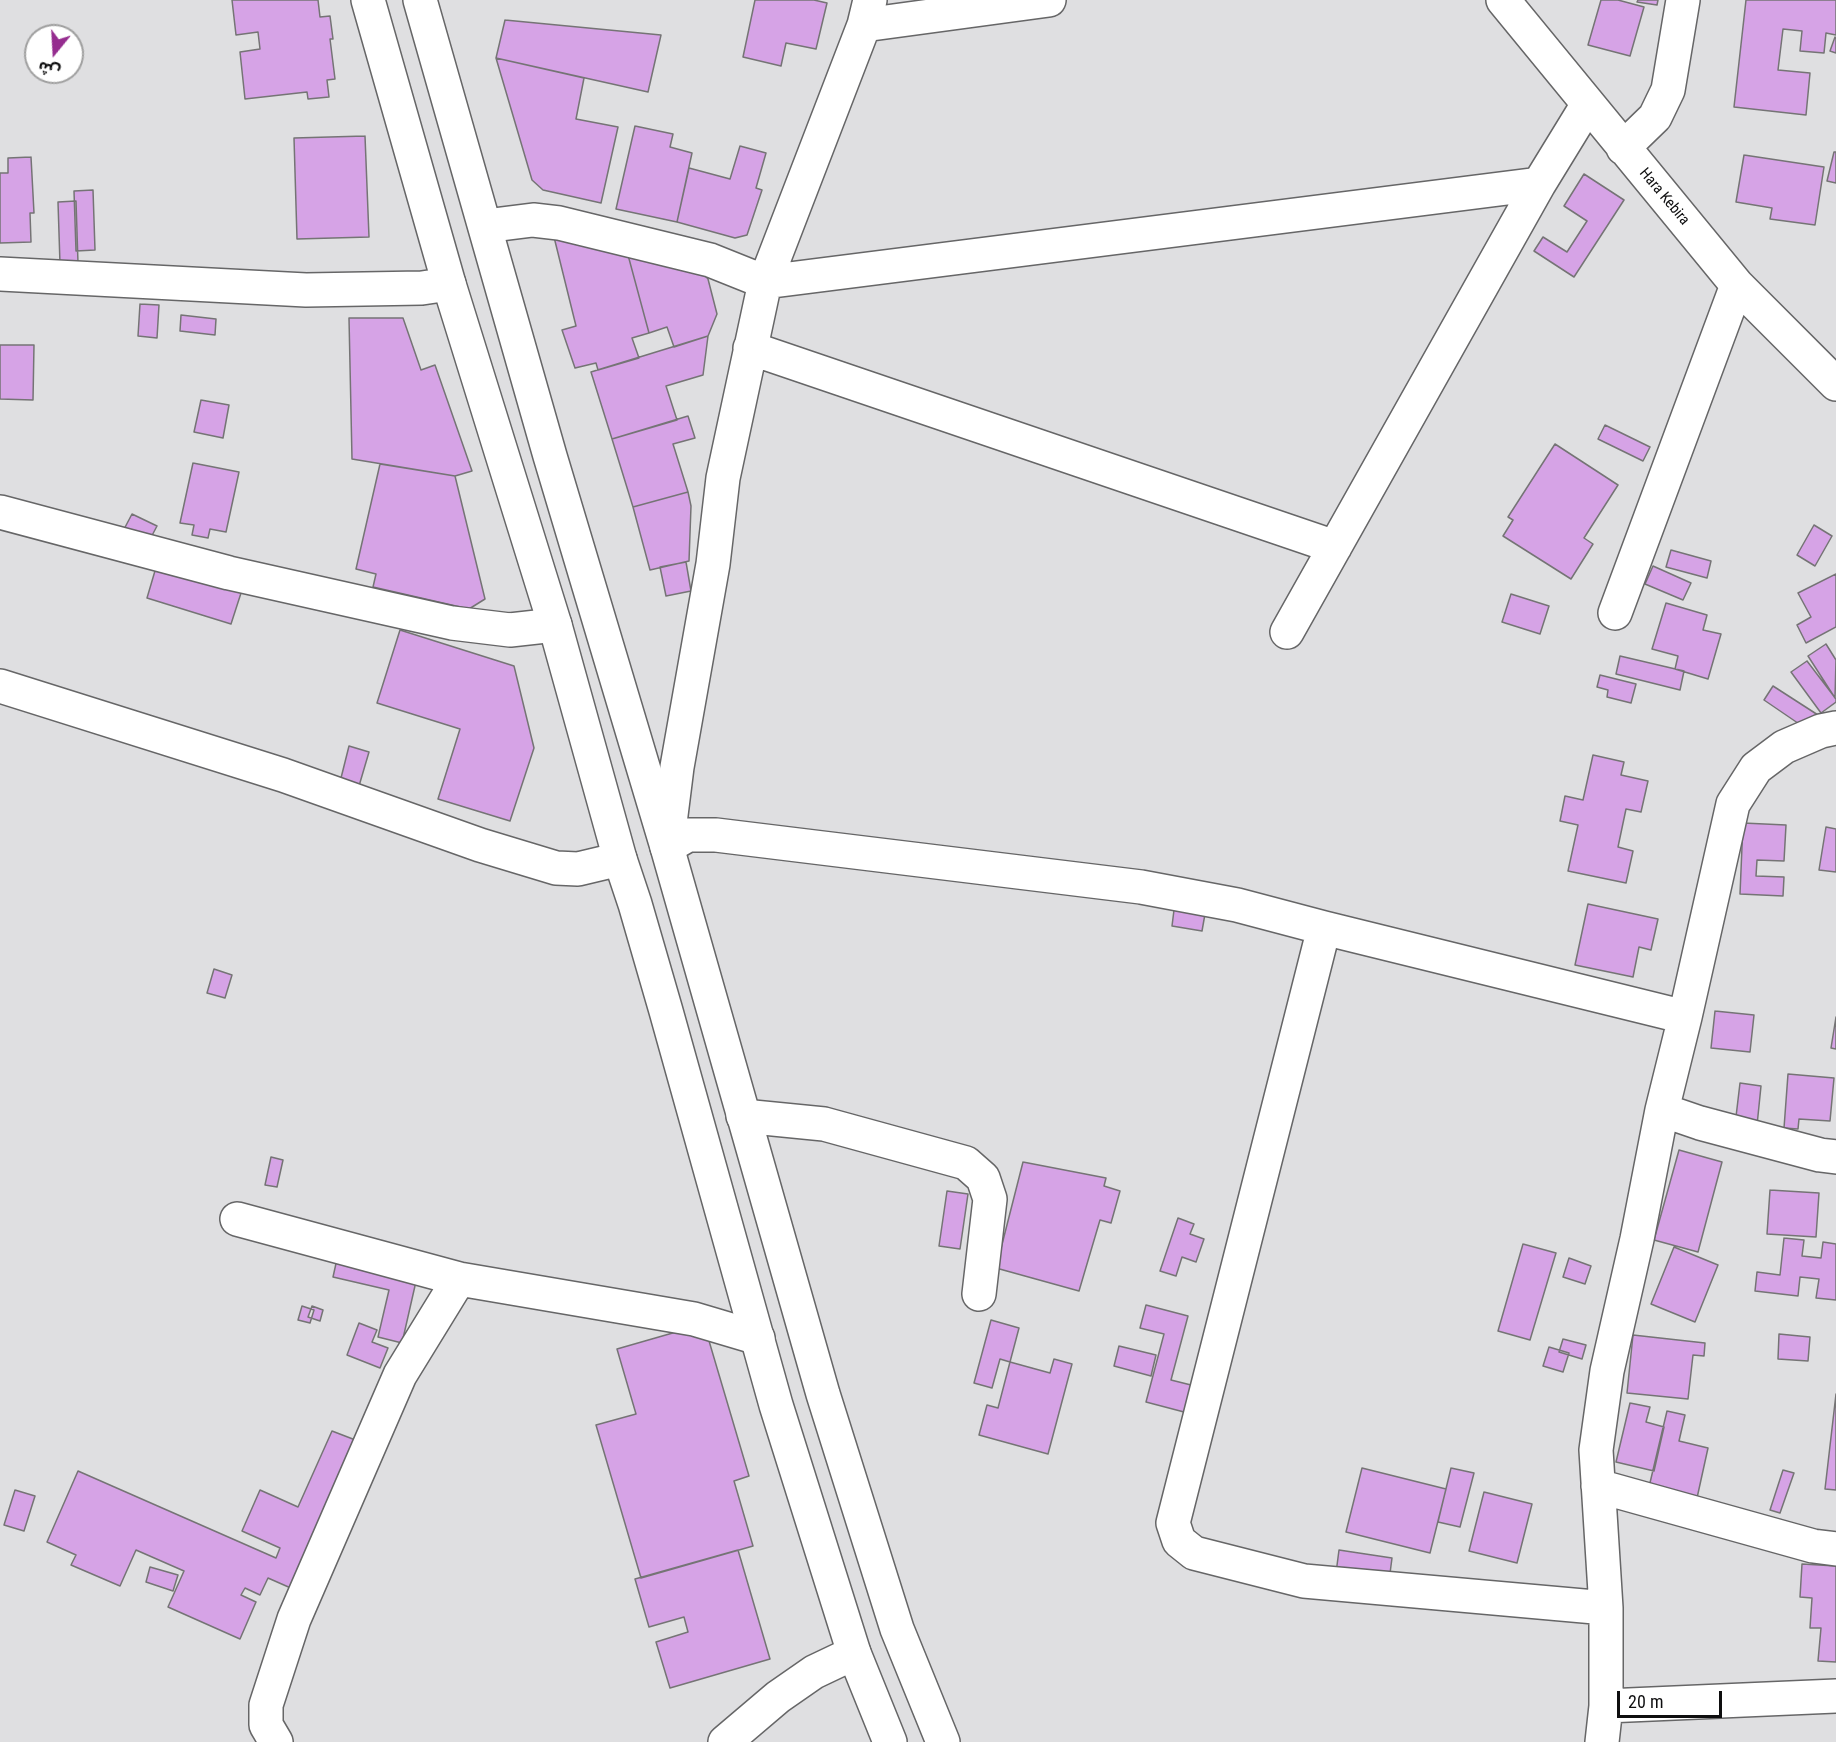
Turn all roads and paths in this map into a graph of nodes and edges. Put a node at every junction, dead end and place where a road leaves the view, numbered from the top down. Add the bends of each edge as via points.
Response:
1 (368, 0) edge
2 (420, 0) edge
3 (1049, 0) edge
4 (1503, 0) edge
5 (1683, 0) edge
6 (867, 12) edge
7 (1588, 104) junction
8 (1623, 148) junction
9 (1539, 184) junction
10 (485, 226) junction
11 (0, 274) edge
12 (765, 282) junction
13 (449, 284) junction
14 (1737, 285) junction
15 (750, 348) junction
16 (1836, 384) edge
17 (0, 512) edge
18 (1335, 547) junction
19 (1615, 613) dead end
20 (555, 625) junction
21 (1287, 632) dead end
22 (0, 686) edge
23 (1836, 728) edge
24 (667, 847) junction
25 (620, 859) junction
26 (1324, 928) junction
27 (1685, 1017) junction
28 (1662, 1110) junction
29 (743, 1116) junction
30 (1836, 1156) edge
31 (237, 1219) dead end
32 (459, 1279) junction
33 (979, 1294) dead end
34 (758, 1338) junction
35 (1598, 1486) junction
36 (1836, 1550) edge
37 (1606, 1608) junction
38 (854, 1653) junction
39 (1836, 1696) edge
40 (1606, 1706) junction
41 (276, 1742) edge
42 (725, 1742) edge
43 (890, 1742) edge
44 (943, 1742) edge
45 (1602, 1742) edge

1 - 13 street
2 - 10 street
3 - 6 street
4 - 7 street, Hara Kebira
5 - 8 street via 1668,90 1655,117
6 - 12 street
7 - 8 street, Hara Kebira
7 - 9 street
8 - 14 street, Hara Kebira
9 - 12 street
9 - 18 street
10 - 12 street via 533,220 559,223 710,260
10 - 24 street
11 - 13 street via 306,290
12 - 15 street
13 - 20 street
14 - 16 street, Hara Kebira
14 - 19 street
15 - 18 street
15 - 24 street via 723,478 713,564
17 - 20 street via 229,573 452,623 510,630
18 - 21 street
20 - 25 street
22 - 25 street via 283,775 555,868 578,869
23 - 27 street via 1784,747 1756,768 1733,804
24 - 25 street
24 - 26 street via 688,835 716,835 1141,887 1237,904
24 - 29 street
25 - 34 street
26 - 27 street
26 - 37 street via 1173,1523 1179,1541 1194,1553 1304,1581
27 - 28 street
28 - 30 street via 1820,1155
28 - 35 street via 1606,1371 1596,1450
29 - 33 street via 824,1124 966,1163 983,1178 990,1200
29 - 44 street via 823,1394 897,1629
31 - 32 street
32 - 34 street via 694,1319
32 - 41 street via 400,1375 294,1619 266,1705 266,1725
34 - 38 street
35 - 36 street
35 - 37 street
37 - 40 street
38 - 42 street via 814,1672 778,1696
38 - 43 street
39 - 40 street
40 - 45 street

